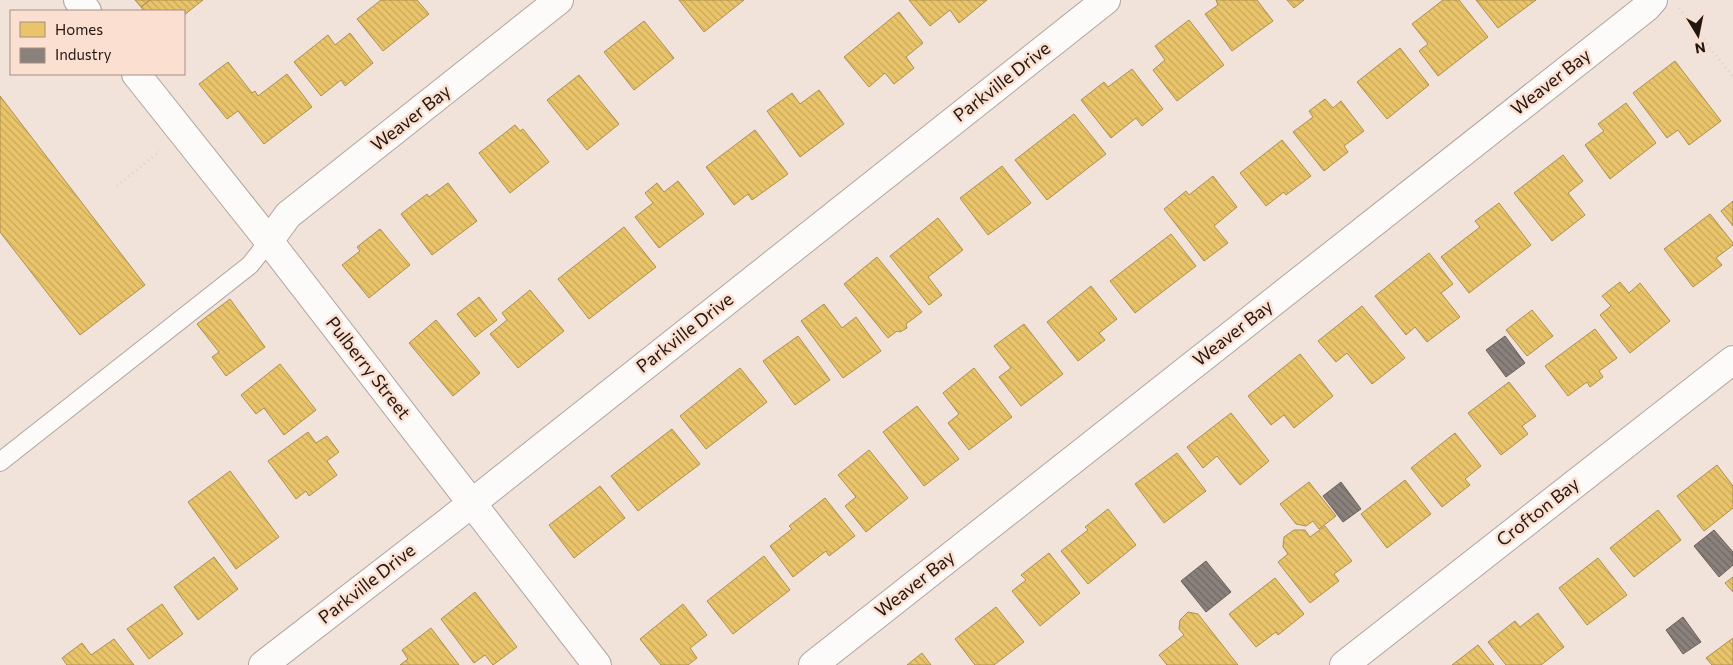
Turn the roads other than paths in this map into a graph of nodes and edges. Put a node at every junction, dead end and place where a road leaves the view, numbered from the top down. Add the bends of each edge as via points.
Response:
1 (559, 0) edge
2 (1106, 0) edge
3 (1653, 0) edge
4 (137, 75) edge
5 (269, 241) junction
6 (1733, 360) edge
7 (0, 462) edge
8 (472, 502) junction
9 (263, 665) edge
10 (597, 665) edge
11 (812, 665) edge
12 (1344, 665) edge

1 - 5 street, Weaver Bay via 288,215
2 - 8 street, Parkville Drive
3 - 11 street, Weaver Bay
4 - 5 street, Pulberry Street
5 - 7 lane via 250,265
5 - 8 street, Pulberry Street
6 - 12 street, Crofton Bay
8 - 9 street, Parkville Drive
8 - 10 street, Pulberry Street

